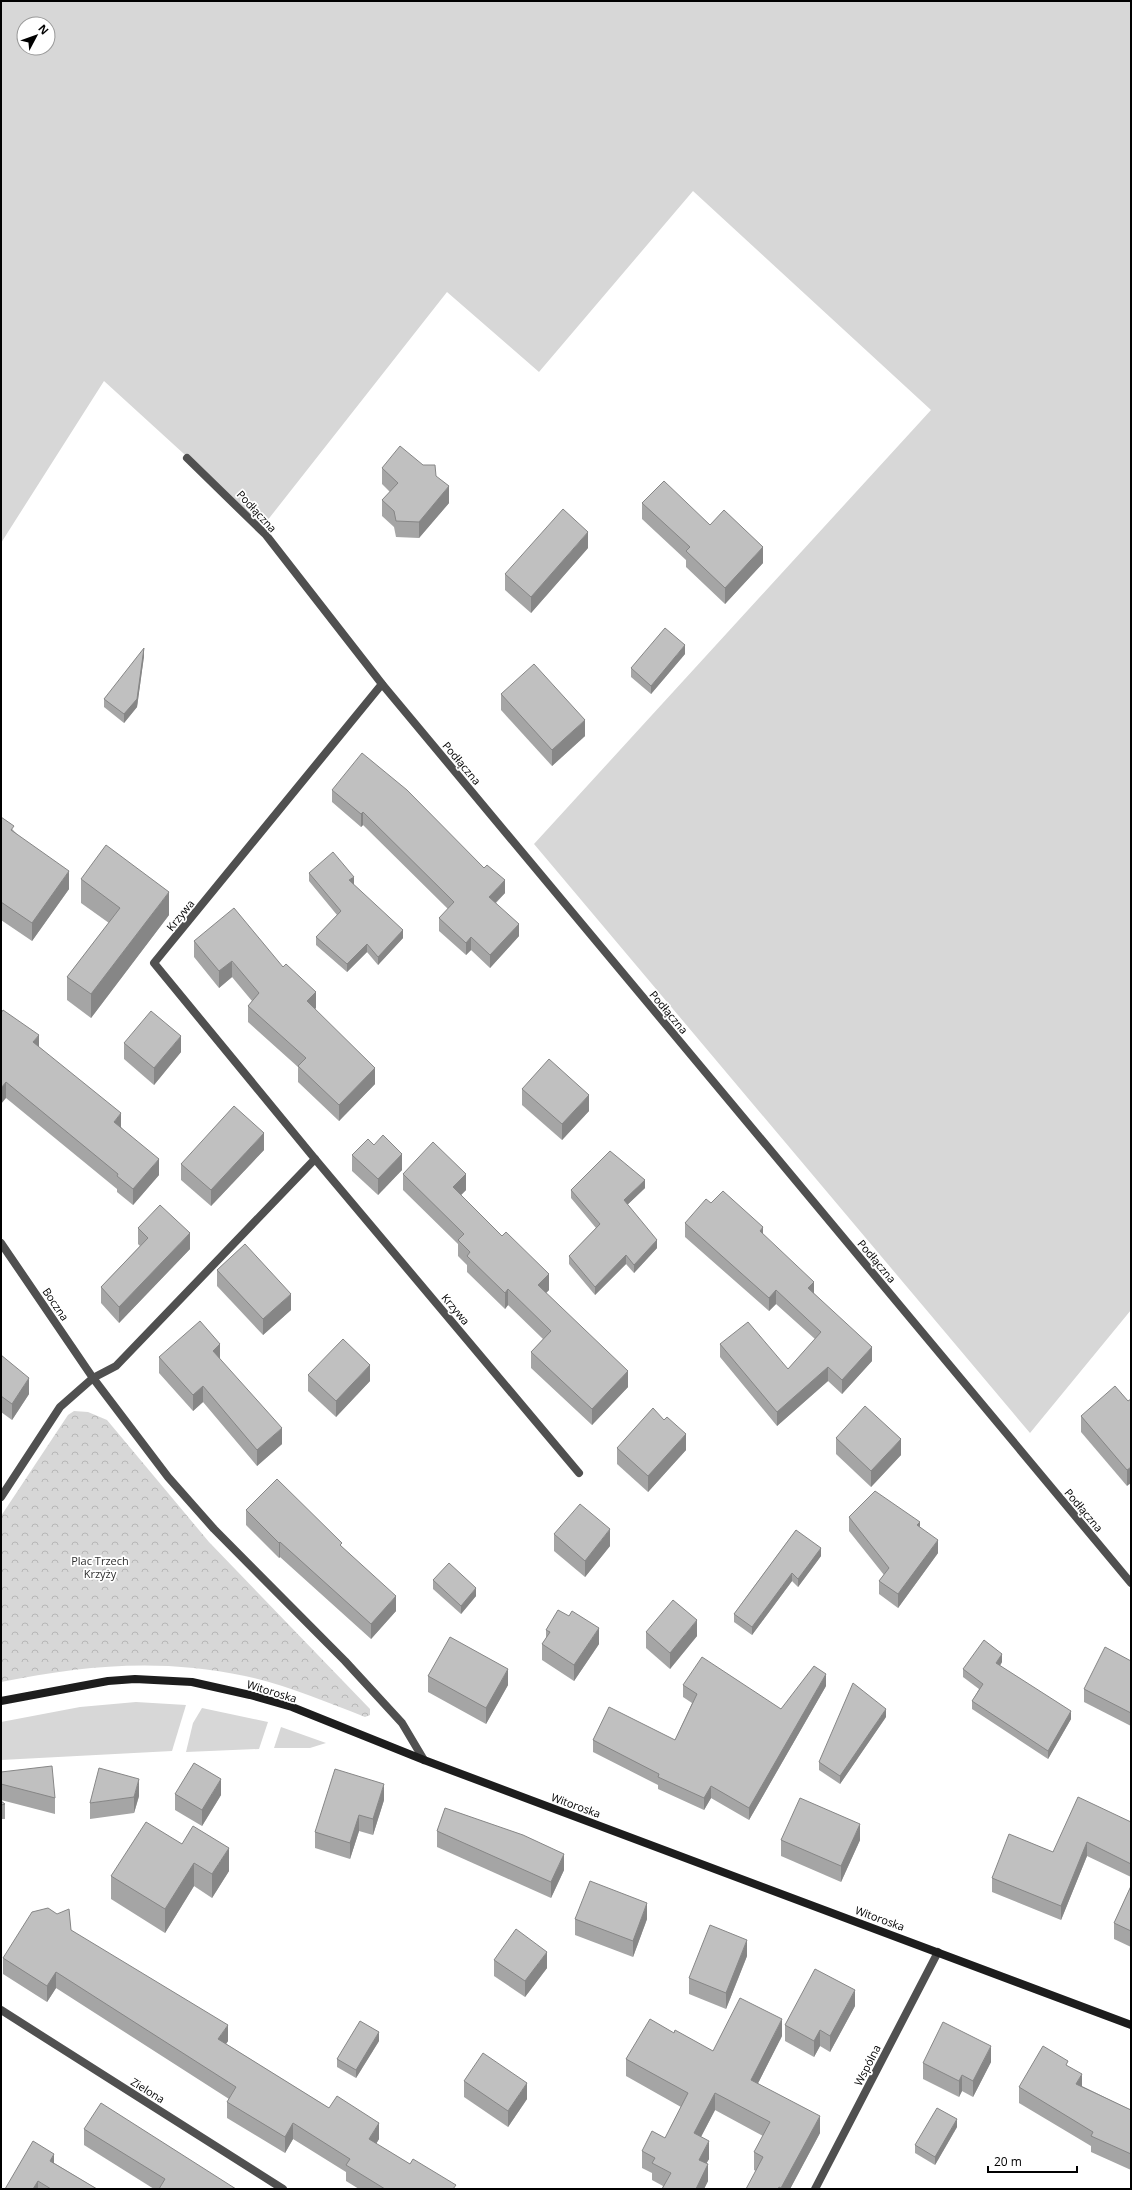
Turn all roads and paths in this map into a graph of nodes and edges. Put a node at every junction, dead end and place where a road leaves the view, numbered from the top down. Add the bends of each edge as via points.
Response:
1 (187, 458) dead end
2 (382, 684) junction
3 (315, 1159) junction
4 (1, 1243) edge
5 (93, 1378) junction
6 (580, 1474) dead end
7 (1, 1497) edge
8 (1131, 1583) edge
9 (1, 1701) edge
10 (424, 1760) junction
11 (938, 1952) junction
12 (1, 2010) edge
13 (1131, 2025) edge
14 (283, 2189) edge
15 (815, 2189) edge

1 - 2 street, Podłączna via 266,535
2 - 3 street, Krzywa via 154,963
2 - 8 street, Podłączna
3 - 5 street via 116,1366
3 - 6 street, Krzywa
4 - 5 street, Boczna
5 - 7 street via 60,1407
5 - 10 street via 168,1477 214,1529 402,1723
9 - 10 main road, Witoroska via 108,1681 192,1682 292,1707
10 - 11 main road, Witoroska
11 - 13 main road, Witoroska
11 - 15 street, Wspólna
12 - 14 street, Zielona

